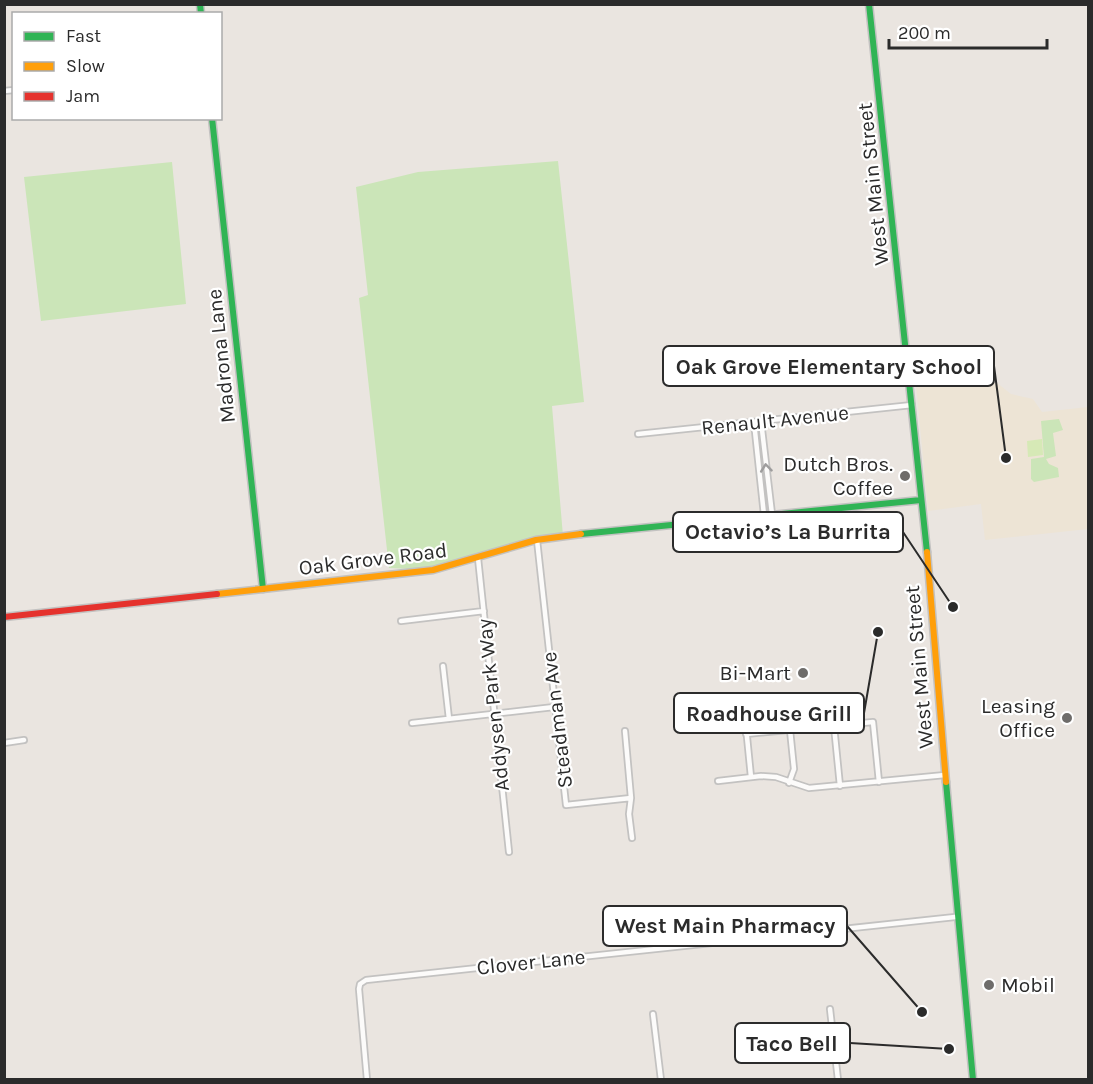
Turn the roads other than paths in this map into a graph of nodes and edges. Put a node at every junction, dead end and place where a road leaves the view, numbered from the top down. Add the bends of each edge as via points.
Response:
1 (869, 4) edge
2 (212, 120) edge
3 (912, 405) junction
4 (761, 421) junction
5 (754, 422) junction
6 (638, 434) dead end
7 (921, 500) junction
8 (768, 515) junction
9 (537, 540) junction
10 (478, 558) junction
11 (263, 589) junction
12 (484, 611) junction
13 (4, 617) edge
14 (401, 621) dead end
15 (443, 666) dead end
16 (554, 707) junction
17 (494, 714) junction
18 (745, 717) dead end
19 (449, 719) junction
20 (412, 723) dead end
21 (834, 726) junction
22 (790, 730) junction
23 (625, 731) dead end
24 (747, 734) junction
25 (24, 740) dead end
26 (4, 743) edge
27 (945, 775) junction
28 (751, 777) junction
29 (718, 781) dead end
30 (879, 782) junction
31 (789, 783) junction
32 (840, 786) junction
33 (631, 798) junction
34 (632, 838) dead end
35 (509, 852) dead end
36 (955, 917) junction
37 (830, 1009) dead end
38 (653, 1014) dead end
39 (367, 1080) edge
40 (661, 1080) edge
41 (838, 1080) edge
42 (973, 1080) edge

1 - 3 street, West Main Street
2 - 11 street, Madrona Lane
3 - 4 street, Renault Avenue
3 - 7 street, West Main Street
4 - 5 street, Renault Avenue
8 -> 4 street
5 - 6 street, Renault Avenue
5 - 8 street
7 - 8 street, Oak Grove Road
7 - 27 street, West Main Street
8 - 9 street, Oak Grove Road
9 - 10 street, Oak Grove Road
9 - 16 street, Steadman Ave
10 - 11 street, Oak Grove Road via 433,570
10 - 12 street, Addysen Park Way
11 - 13 street, Oak Grove Road
12 - 14 street
12 - 17 street, Addysen Park Way
15 - 19 street
16 - 17 street
16 - 33 street, Steadman Ave via 566,805
17 - 19 street
17 - 35 street, Addysen Park Way
18 - 24 street
19 - 20 street
21 - 22 street
21 - 30 street via 873,722
21 - 32 street
22 - 24 street
22 - 31 street via 794,769
23 - 33 street
24 - 28 street
25 - 26 street
27 - 30 street
27 - 36 street, West Main Street
28 - 29 street
28 - 31 street via 776,777
30 - 32 street
31 - 32 street via 808,788
33 - 34 street
36 - 39 street, Clover Lane via 366,980 360,984
36 - 42 street
37 - 41 street
38 - 40 street

